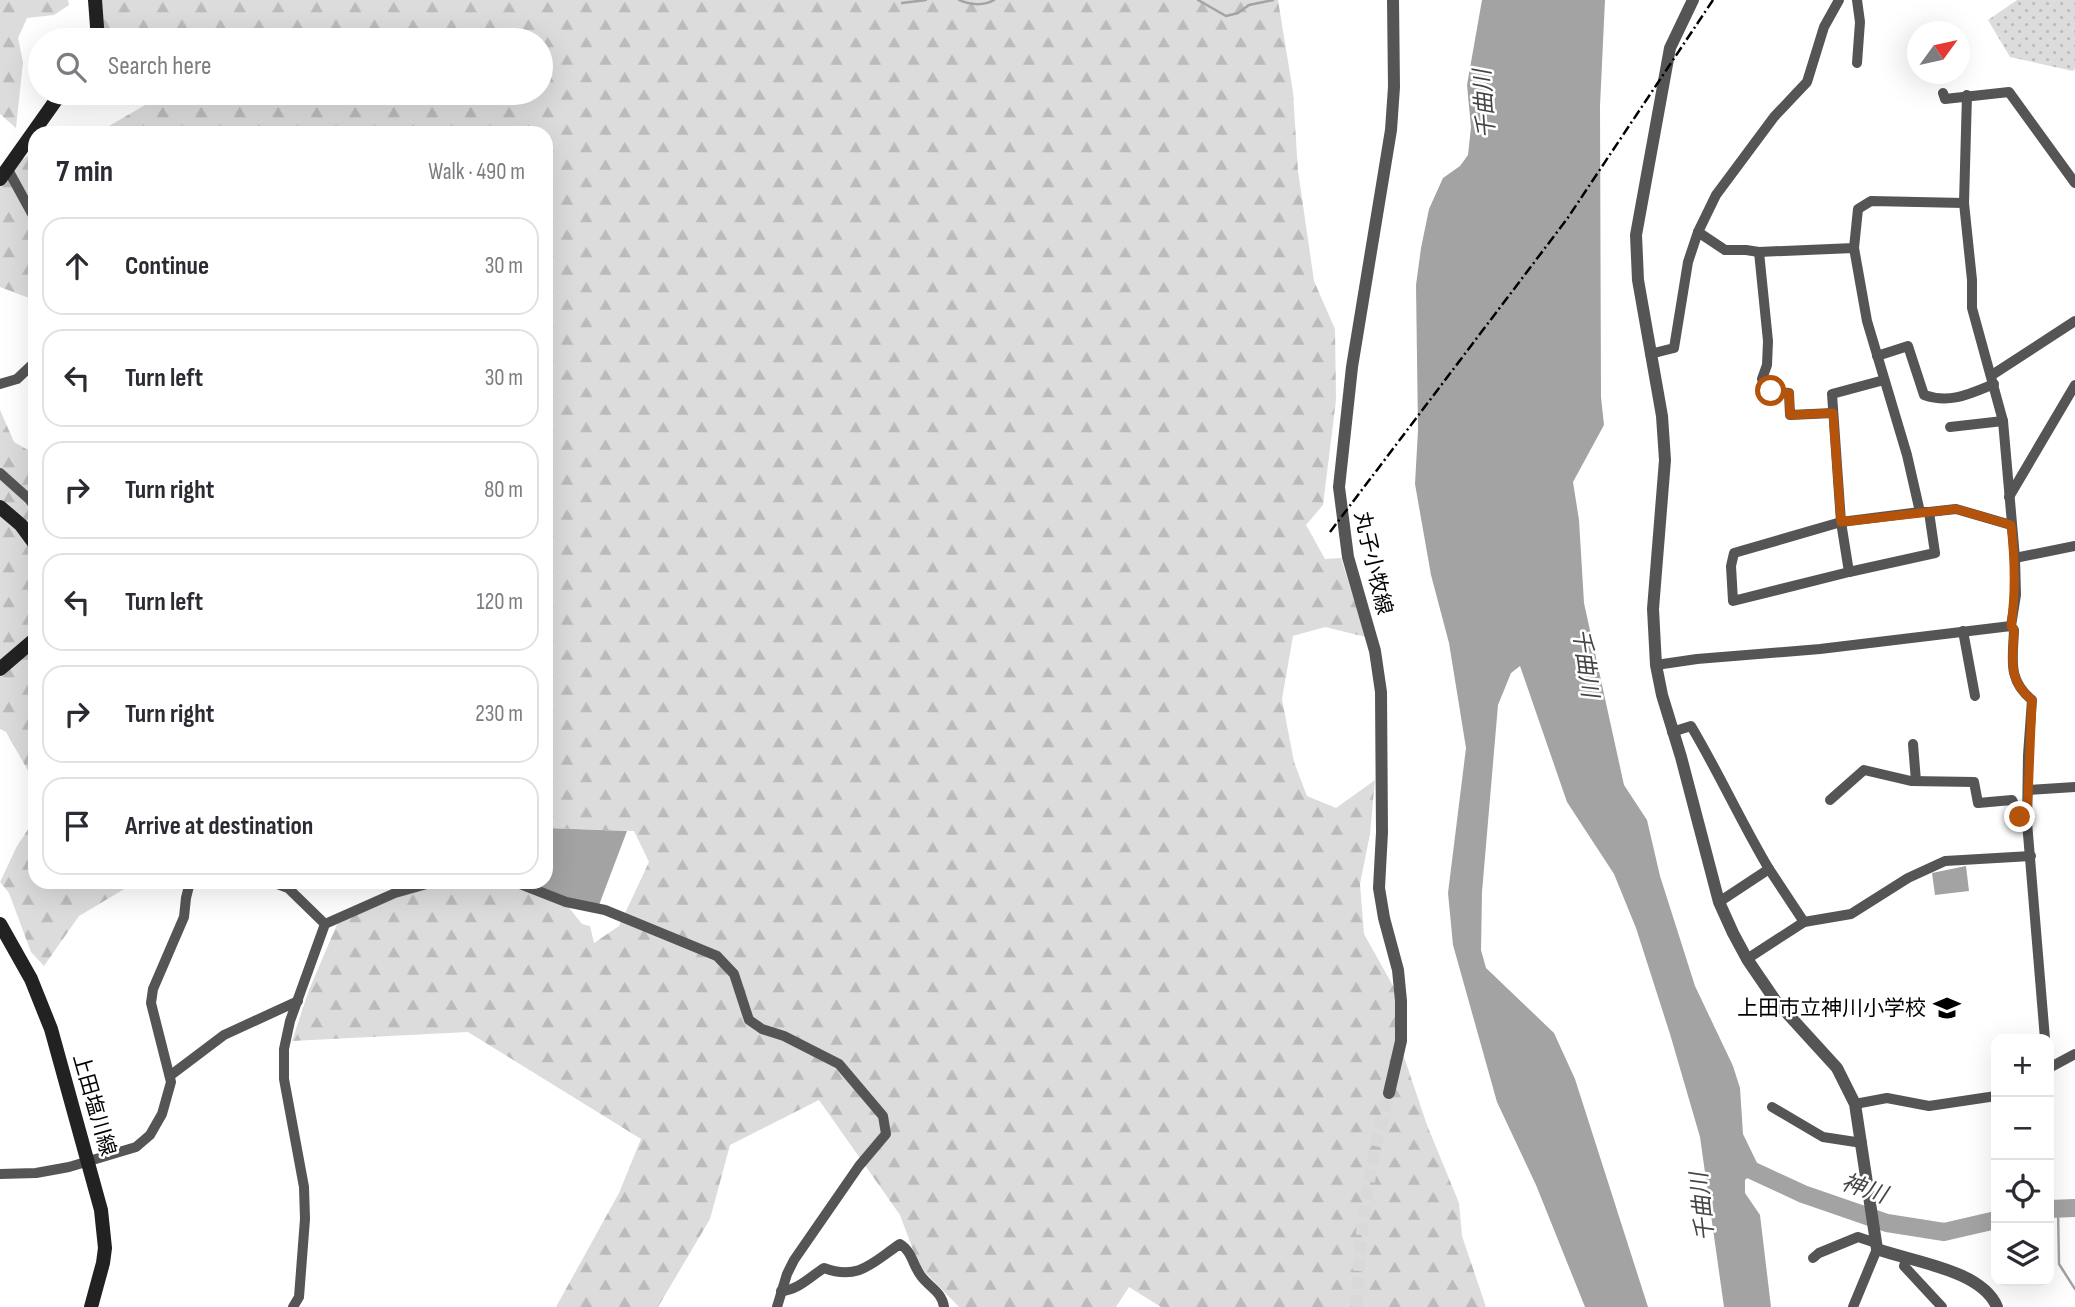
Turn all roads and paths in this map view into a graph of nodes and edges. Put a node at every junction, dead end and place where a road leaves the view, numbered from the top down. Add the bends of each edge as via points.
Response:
1 (95, 0) edge
2 (1393, 0) edge
3 (1693, 0) edge
4 (1839, 0) edge
5 (1857, 0) edge
6 (97, 28) edge
7 (1857, 63) dead end
8 (1943, 93) dead end
9 (1967, 95) junction
10 (52, 105) edge
11 (37, 126) edge
12 (28, 139) edge
13 (4, 173) edge
14 (2075, 183) edge
15 (1965, 203) junction
16 (28, 209) edge
17 (1698, 232) junction
18 (1854, 248) junction
19 (1759, 252) junction
20 (2075, 321) edge
21 (1650, 354) junction
22 (1877, 356) junction
23 (28, 369) edge
24 (1884, 380) junction
25 (1993, 380) junction
26 (0, 384) edge
27 (2075, 385) edge
28 (1833, 413) junction
29 (2003, 421) junction
30 (1950, 427) dead end
31 (0, 473) edge
32 (28, 498) edge
33 (2009, 498) junction
34 (0, 507) edge
35 (1924, 512) junction
36 (1841, 522) junction
37 (2011, 525) junction
38 (28, 535) edge
39 (2075, 546) edge
40 (2015, 558) junction
41 (1849, 572) junction
42 (2011, 626) junction
43 (1963, 631) junction
44 (28, 645) edge
45 (1656, 665) junction
46 (0, 669) edge
47 (1975, 696) dead end
48 (1672, 732) junction
49 (1913, 744) dead end
50 (1916, 781) junction
51 (2075, 787) edge
52 (2028, 790) junction
53 (1830, 800) dead end
54 (2027, 822) junction
55 (2031, 856) junction
56 (1769, 869) junction
57 (188, 889) edge
58 (289, 889) edge
59 (409, 889) edge
60 (533, 889) edge
61 (1719, 902) junction
62 (1804, 922) junction
63 (0, 924) edge
64 (325, 924) junction
65 (1747, 959) junction
66 (298, 1001) junction
67 (2044, 1034) edge
68 (2075, 1054) edge
69 (2054, 1065) edge
70 (170, 1075) junction
71 (1389, 1093) tunnel mouth
72 (1991, 1097) edge
73 (1855, 1104) junction
74 (1772, 1107) dead end
75 (1862, 1144) junction
76 (89, 1160) junction
77 (0, 1174) edge
78 (1877, 1246) junction
79 (1812, 1258) dead end
80 (1906, 1259) junction
81 (781, 1291) junction
82 (91, 1307) edge
83 (293, 1307) edge
84 (777, 1307) edge
85 (944, 1307) edge
86 (1853, 1307) edge
87 (1942, 1307) edge
88 (1997, 1307) edge

1 - 6 main road
2 - 71 street, 丸子小牧線 via 1391,130 1352,367 1339,487 1348,557 1375,651 1381,692 1379,888 1401,1001 1401,1041
3 - 21 street via 1670,48 1636,235
4 - 17 street via 1824,27 1807,82 1738,163
5 - 7 street
8 - 9 street via 1945,99
9 - 14 street via 2009,92
9 - 15 street
10 - 11 main road
12 - 13 main road
13 - 16 street
15 - 18 street via 1871,201 1858,209
15 - 25 street via 1972,308
17 - 19 street via 1725,250
17 - 21 street via 1688,262 1674,348
18 - 19 street
18 - 22 street
19 - 28 street via 1768,341 1764,386 1789,393 1790,415
20 - 25 street
21 - 45 street via 1665,460 1653,609
22 - 24 street
22 - 25 street via 1908,346 1924,395 1937,399 1959,398
23 - 26 street via 17,379
24 - 28 street via 1832,394
24 - 35 street
25 - 29 street
27 - 33 street
28 - 36 street
29 - 30 street
29 - 33 street
31 - 32 street
33 - 37 street
34 - 38 main road
35 - 36 street
35 - 37 street via 1956,509
35 - 41 street via 1935,553
36 - 41 street
36 - 41 street via 1734,553 1733,601
37 - 40 street
39 - 40 street
40 - 42 street
42 - 43 street
42 - 52 street via 2013,675 2020,691 2032,700
43 - 45 street
43 - 47 street
44 - 46 main road
45 - 48 street
48 - 56 street via 1691,726
48 - 61 street
49 - 50 street
50 - 53 street via 1864,770
50 - 54 street via 1975,782 1978,803 2012,800
51 - 52 street
52 - 54 street
54 - 55 street
55 - 62 street via 1945,861 1851,914
55 - 67 street
56 - 61 street
56 - 62 street
57 - 70 street via 184,917 151,1003
58 - 64 street
59 - 64 street
60 - 81 street via 605,910 718,956 734,974 749,1020 839,1064 883,1116 886,1134 821,1219 794,1260
61 - 65 street
62 - 65 street
63 - 76 main road, 上田塩川線 via 40,997
64 - 66 street
65 - 73 street via 1775,1000 1837,1068
66 - 70 street via 224,1035
66 - 83 street via 284,1049 284,1079 304,1187 299,1297
68 - 69 street
70 - 76 street via 167,1100 145,1142
72 - 73 street via 1929,1106 1887,1098
73 - 75 street
74 - 75 street via 1823,1137
75 - 78 street
76 - 77 street via 53,1171
76 - 82 main road, 上田塩川線 via 105,1248
78 - 79 street via 1858,1237
78 - 80 street
78 - 86 street
80 - 87 street via 1905,1266
80 - 88 street via 1983,1286
81 - 84 street
81 - 85 street via 824,1268 850,1273 861,1270 900,1244 920,1275 942,1297

